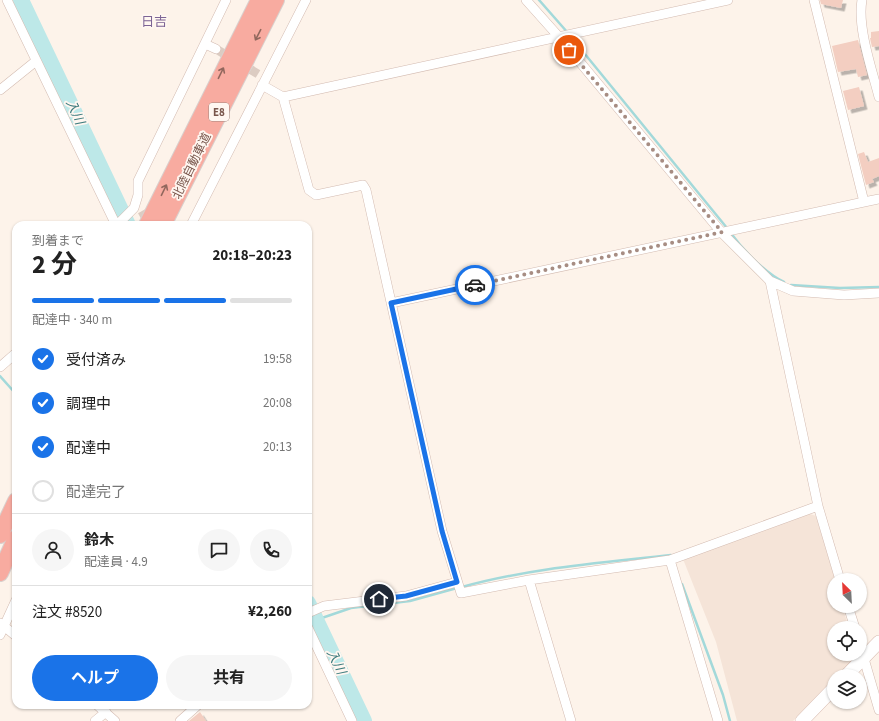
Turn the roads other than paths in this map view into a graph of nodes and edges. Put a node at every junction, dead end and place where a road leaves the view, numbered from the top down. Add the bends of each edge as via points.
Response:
1 (7, 0) edge
2 (226, 0) edge
3 (259, 0) edge
4 (276, 0) edge
5 (306, 0) edge
6 (526, 0) edge
7 (728, 0) edge
8 (814, 0) edge
9 (862, 0) edge
10 (695, 4) edge
11 (559, 37) junction
12 (205, 44) junction
13 (216, 49) tunnel mouth
14 (36, 62) junction
15 (262, 79) junction
16 (0, 90) edge
17 (282, 97) junction
18 (879, 97) edge
19 (879, 199) edge
20 (137, 202) junction
21 (864, 202) junction
22 (144, 218) edge
23 (115, 221) edge
24 (121, 221) edge
25 (165, 221) edge
26 (193, 221) edge
27 (722, 232) junction
28 (770, 281) junction
29 (879, 293) edge
30 (391, 303) junction
31 (12, 356) edge
32 (0, 367) edge
33 (818, 506) junction
34 (12, 510) edge
35 (0, 535) edge
36 (12, 547) edge
37 (670, 560) junction
38 (0, 573) edge
39 (838, 573) edge
40 (530, 580) junction
41 (457, 582) junction
42 (12, 607) edge
43 (312, 611) edge
44 (2, 624) edge
45 (12, 633) edge
46 (0, 635) edge
47 (312, 636) edge
48 (879, 642) edge
49 (867, 655) edge
50 (861, 661) edge
51 (865, 661) edge
52 (853, 669) edge
53 (827, 695) edge
54 (102, 709) edge
55 (194, 709) edge
56 (879, 710) edge
57 (106, 712) junction
58 (95, 721) edge
59 (115, 721) edge
60 (180, 721) edge
61 (352, 721) edge
62 (571, 721) edge
63 (718, 721) edge
64 (802, 721) edge

1 - 14 street
2 - 12 street
22 -> 3 highway, 北陸自動車道 / E8
4 -> 25 highway, 北陸自動車道 / E8
5 - 15 street
6 - 11 street
7 - 10 street
8 - 21 street
9 - 18 street via 861,22
10 - 11 street
11 - 17 street
11 - 27 street
12 - 13 street
12 - 20 street via 138,180
14 - 16 street
14 - 23 street
15 - 17 street
15 - 26 street
17 - 30 street via 309,190 316,195 363,185 366,190
19 - 21 street
20 - 22 street
20 - 24 street
21 - 27 street
27 - 28 street
27 - 30 street
28 - 29 street via 793,291 844,295
28 - 33 street
30 - 41 street via 442,531
31 - 32 street
33 - 37 street
33 - 39 street
34 - 35 highway
36 - 38 highway
37 - 40 street
37 - 63 street
40 - 41 street via 461,592
40 - 62 street
41 - 43 street via 406,596 324,606
42 - 44 street
44 - 45 street
44 - 46 street
47 - 61 street
48 - 49 main road
50 - 52 main road
51 - 56 street
53 - 64 main road
54 - 57 street
55 - 60 street
57 - 58 street
57 - 59 street

